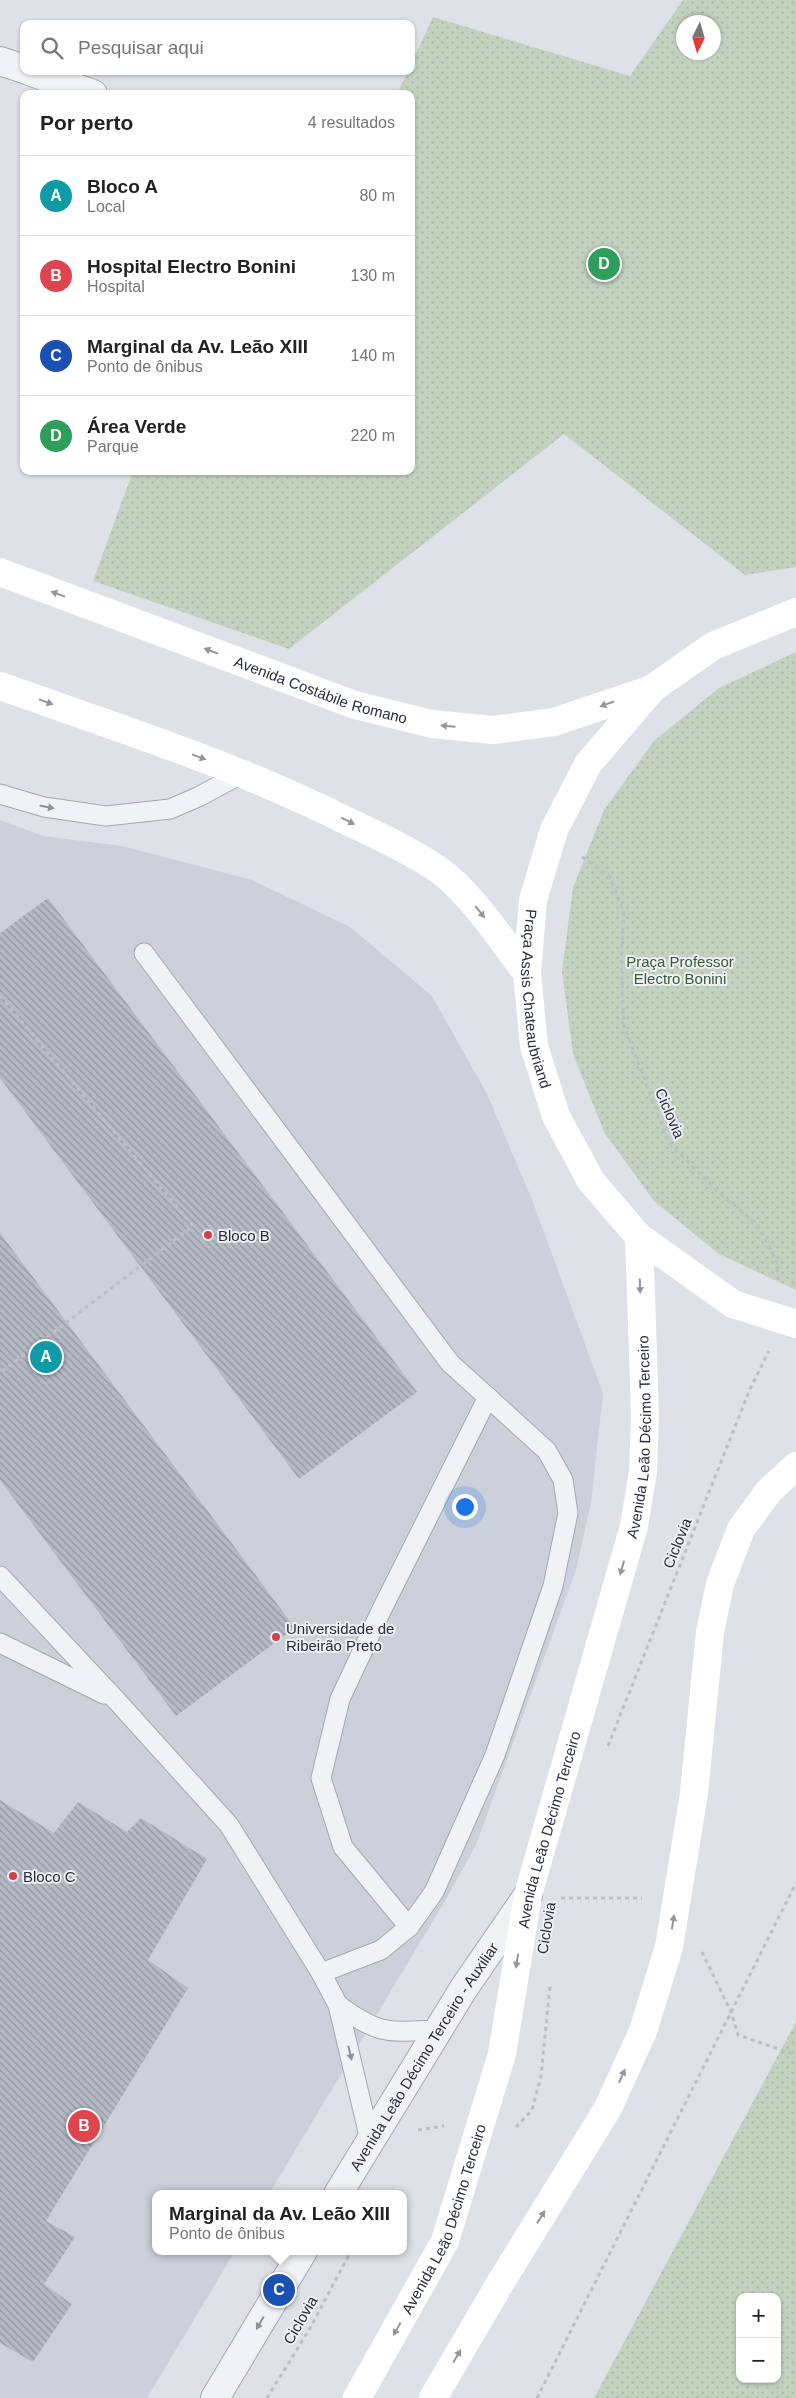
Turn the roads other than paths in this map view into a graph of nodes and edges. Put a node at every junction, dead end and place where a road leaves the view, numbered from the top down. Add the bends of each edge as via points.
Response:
1 (0, 61) edge
2 (20, 68) edge
3 (40, 75) edge
4 (82, 90) edge
5 (0, 572) edge
6 (796, 612) edge
7 (0, 686) edge
8 (653, 688) junction
9 (243, 772) junction
10 (0, 794) edge
11 (144, 953) dead end
12 (527, 973) junction
13 (639, 1237) junction
14 (790, 1322) edge
15 (488, 1397) junction
16 (796, 1466) edge
17 (0, 1576) edge
18 (0, 1643) edge
19 (116, 1700) junction
20 (528, 1896) junction
21 (408, 1927) junction
22 (321, 1973) junction
23 (338, 2005) junction
24 (438, 2030) junction
25 (370, 2140) junction
26 (340, 2190) edge
27 (301, 2255) edge
28 (216, 2398) edge
29 (357, 2398) edge
30 (433, 2398) edge

1 - 2 street
3 - 4 street
8 -> 5 main road, Avenida Costábile Romano via 554,722 493,730 432,724 354,704
6 - 8 main road, Praça Assis Chateaubriand via 713,646
7 -> 9 main road
8 - 12 main road, Praça Assis Chateaubriand via 588,764 554,830 533,900
10 -> 9 lane via 44,807 106,816 170,809
9 -> 12 main road via 370,832 439,870 478,908
11 - 15 lane via 450,1363
12 - 13 main road, Praça Assis Chateaubriand via 534,1046 556,1116 591,1181
13 - 14 main road, Praça Assis Chateaubriand via 733,1304
13 -> 20 main road, Avenida Leão Décimo Terceiro via 645,1415 643,1472 634,1526
15 - 21 lane via 547,1450 563,1480 568,1513 554,1586 495,1755 434,1892
15 - 21 lane via 340,1699 320,1778 343,1847
30 -> 16 main road via 608,2108 643,2031 669,1947 694,1794 710,1632 720,1584 741,1529 769,1491
17 - 19 lane
18 - 19 lane
19 - 22 lane via 229,1826
20 - 24 street, Avenida Leão Décimo Terceiro - Auxiliar
20 -> 29 main road, Avenida Leão Décimo Terceiro via 502,2054 445,2241
21 - 22 lane via 381,1950
22 - 23 lane
23 - 24 lane via 374,2029 394,2032
23 -> 25 lane
24 - 25 street, Avenida Leão Décimo Terceiro - Auxiliar
25 - 26 street, Avenida Leão Décimo Terceiro - Auxiliar
27 -> 28 street

